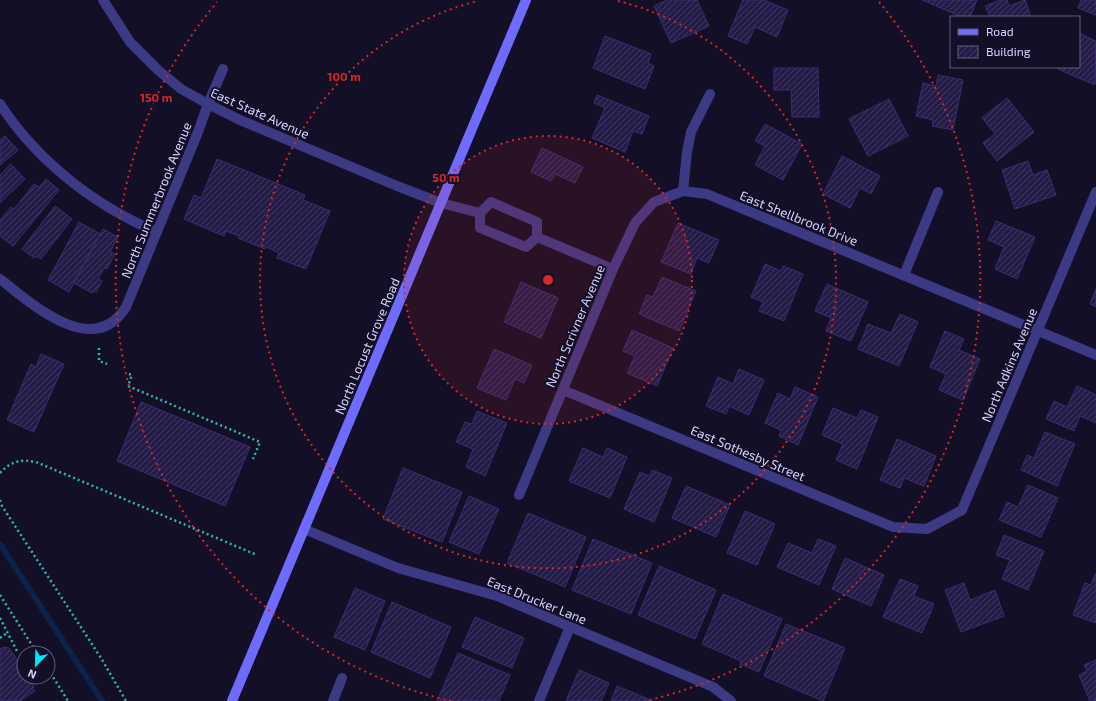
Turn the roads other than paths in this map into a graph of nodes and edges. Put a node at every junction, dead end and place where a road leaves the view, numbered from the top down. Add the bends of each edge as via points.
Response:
1 (103, 0) edge
2 (526, 0) edge
3 (224, 69) dead end
4 (710, 94) dead end
5 (0, 104) edge
6 (208, 104) junction
7 (683, 190) junction
8 (938, 192) dead end
9 (1096, 192) edge
10 (441, 203) junction
11 (480, 213) junction
12 (157, 232) junction
13 (537, 237) junction
14 (613, 269) junction
15 (904, 275) junction
16 (0, 280) edge
17 (1038, 331) junction
18 (1096, 355) edge
19 (563, 390) junction
20 (519, 495) dead end
21 (304, 529) junction
22 (926, 529) joint
23 (570, 627) junction
24 (342, 678) dead end
25 (232, 701) edge
26 (333, 701) edge
27 (539, 701) edge
28 (731, 701) edge

1 - 6 street, East State Avenue via 130,42 158,70 181,89
2 - 10 main road, North Locust Grove Road
3 - 6 street, North Summerbrook Avenue
4 - 7 street via 690,132
5 - 12 street via 27,140 59,172 118,213 138,225
6 - 10 street, East State Avenue via 268,132
6 - 12 street, North Summerbrook Avenue
7 - 14 street, North Scrivner Avenue via 654,202 649,207 635,223
7 - 15 street, East Shellbrook Drive via 707,194
8 - 15 street
9 - 17 street, North Adkins Avenue
10 - 11 street
10 - 21 main road, North Locust Grove Road
11 - 13 street via 480,228 526,247
11 - 13 street via 491,202 538,222
12 - 16 street, North Summerbrook Avenue via 120,317 111,324 98,328 73,327 54,318
13 - 14 street
14 - 19 street, North Scrivner Avenue
15 - 17 street, East Shellbrook Drive
17 - 18 street, East Shellbrook Drive
17 - 22 street, North Adkins Avenue via 962,510
19 - 20 street, North Scrivner Avenue
19 - 22 street, East Sothesby Street via 893,527
21 - 23 street, East Drucker Lane via 398,568 497,596
21 - 25 main road, North Locust Grove Road
23 - 27 street
23 - 28 street, East Drucker Lane via 712,687
24 - 26 street

